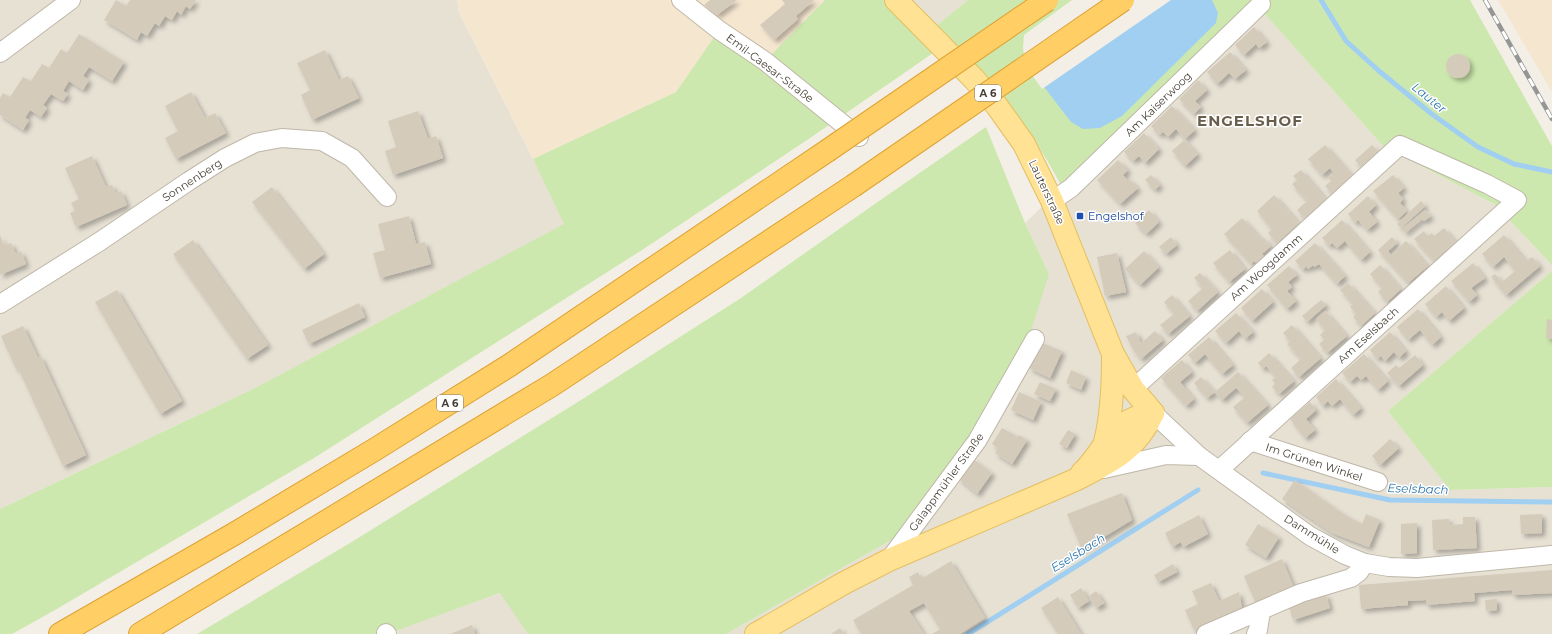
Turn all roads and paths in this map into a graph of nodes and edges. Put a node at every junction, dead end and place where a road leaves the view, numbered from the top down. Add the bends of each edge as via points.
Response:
1 (681, 0) edge
2 (896, 0) edge
3 (1047, 0) edge
4 (1123, 0) edge
5 (59, 3) edge
6 (1261, 4) dead end
7 (0, 53) edge
8 (859, 137) dead end
9 (1400, 145) joint
10 (387, 197) dead end
11 (1052, 201) junction
12 (0, 304) edge
13 (1035, 339) dead end
14 (1113, 354) junction
15 (1132, 389) junction
16 (1152, 413) junction
17 (1250, 442) junction
18 (1105, 443) junction
19 (1199, 456) junction
20 (1218, 470) junction
21 (1084, 476) junction
22 (1378, 482) dead end
23 (1552, 555) edge
24 (888, 560) junction
25 (1365, 563) junction
26 (1261, 611) junction
27 (60, 634) edge
28 (140, 634) edge
29 (756, 634) edge
30 (1206, 634) edge
31 (1256, 634) edge

1 - 8 street, Emil-Caesar-Straße via 765,61
2 - 11 main road, Lauterstraße via 997,106 1024,144
3 - 27 highway, A 6, bridge via 504,369 234,534
4 - 28 highway, A 6, bridge via 853,186 552,385
5 - 7 street
6 - 11 street, Am Kaiserwoog via 1071,188
9 - 15 street, Am Woogdamm
9 - 17 street, Am Eselsbach via 1518,200
10 - 12 street, Sonnenberg via 352,158 322,141 282,138 255,143 225,158
11 - 14 main road, Lauterstraße
13 - 24 street, Galappmühler Straße via 977,441
14 - 15 main road, Lauterstraße
14 - 18 main road via 1112,405
15 - 16 main road, Lauterstraße
16 - 18 main road, Galappmühler Straße via 1126,421
16 - 19 street, Dammühle
16 - 21 main road, Galappmühler Straße via 1144,430 1133,444 1116,458
17 - 20 street, Am Eselsbach
17 - 22 street, Im Grünen Winkel
18 - 21 main road, Galappmühler Straße
19 - 20 street, Dammühle
19 - 21 street via 1166,455
20 - 25 street, Dammühle via 1310,536
21 - 24 main road, Galappmühler Straße
23 - 25 street, Dammühle via 1417,568
24 - 29 main road, Galappmühler Straße
25 - 26 street via 1351,578 1301,593
26 - 30 street
26 - 31 street

